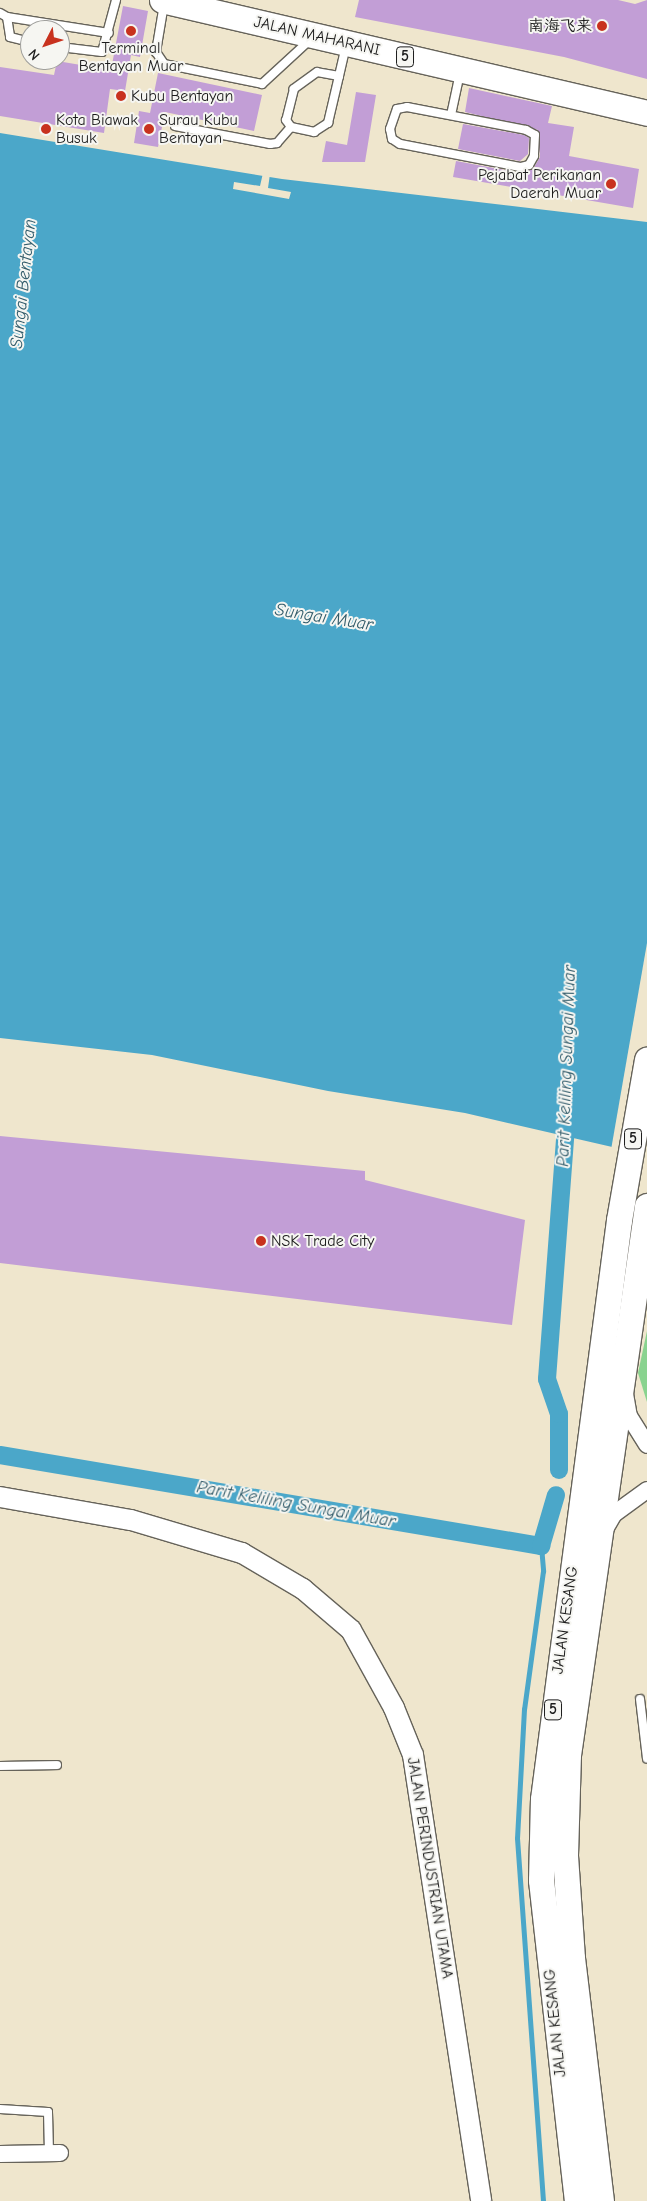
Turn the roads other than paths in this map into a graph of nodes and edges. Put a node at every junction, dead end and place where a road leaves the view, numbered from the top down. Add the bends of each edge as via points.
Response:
1 (116, 0) edge
2 (163, 0) edge
3 (3, 15) edge
4 (109, 33) junction
5 (314, 35) junction
6 (20, 40) edge
7 (347, 43) junction
8 (70, 48) edge
9 (460, 70) junction
10 (339, 76) junction
11 (647, 113) edge
12 (451, 115) junction
13 (175, 126) dead end
14 (291, 127) junction
15 (647, 1059) edge
16 (645, 1215) edge
17 (622, 1377) junction
18 (647, 1446) edge
19 (647, 1490) edge
20 (0, 1497) edge
21 (594, 1555) junction
22 (640, 1699) dead end
23 (647, 1759) edge
24 (57, 1765) dead end
25 (0, 1766) edge
26 (0, 2109) edge
27 (54, 2153) joint
28 (0, 2154) edge
29 (576, 2199) edge
30 (480, 2201) edge
31 (601, 2201) edge

1 - 4 lane
2 - 5 main road, JALAN MAHARANI / 5
2 - 5 lane via 156,52 157,59 172,66 262,84
3 - 4 lane
3 - 6 lane via 10,37
4 - 8 lane via 102,52
5 - 7 main road, JALAN MAHARANI / 5
7 - 9 main road, JALAN MAHARANI / 5
7 - 10 lane
9 - 11 main road, JALAN MAHARANI / 5
9 - 12 lane
10 - 14 lane via 323,130
10 - 14 lane via 317,72 294,89 286,120
12 - 12 lane via 526,130 535,135 534,156 529,165 520,167 392,139 391,123 398,109
13 - 14 lane via 270,144 277,143
15 - 29 main road, JALAN KESANG / 5 via 619,1220 543,1799 541,1880
16 - 17 main road, JALAN KESANG / 5
17 - 18 street via 629,1416
17 - 21 main road, JALAN KESANG / 5
19 - 21 street via 614,1514
20 - 30 street, JALAN PERINDUSTRIAN UTAMA via 130,1520 242,1553 303,1589 351,1630 394,1708 413,1755
21 - 31 main road, JALAN KESANG / 5 via 568,1755 565,1855 572,1958
22 - 23 lane
24 - 25 lane
26 - 27 lane via 48,2112
27 - 28 street

